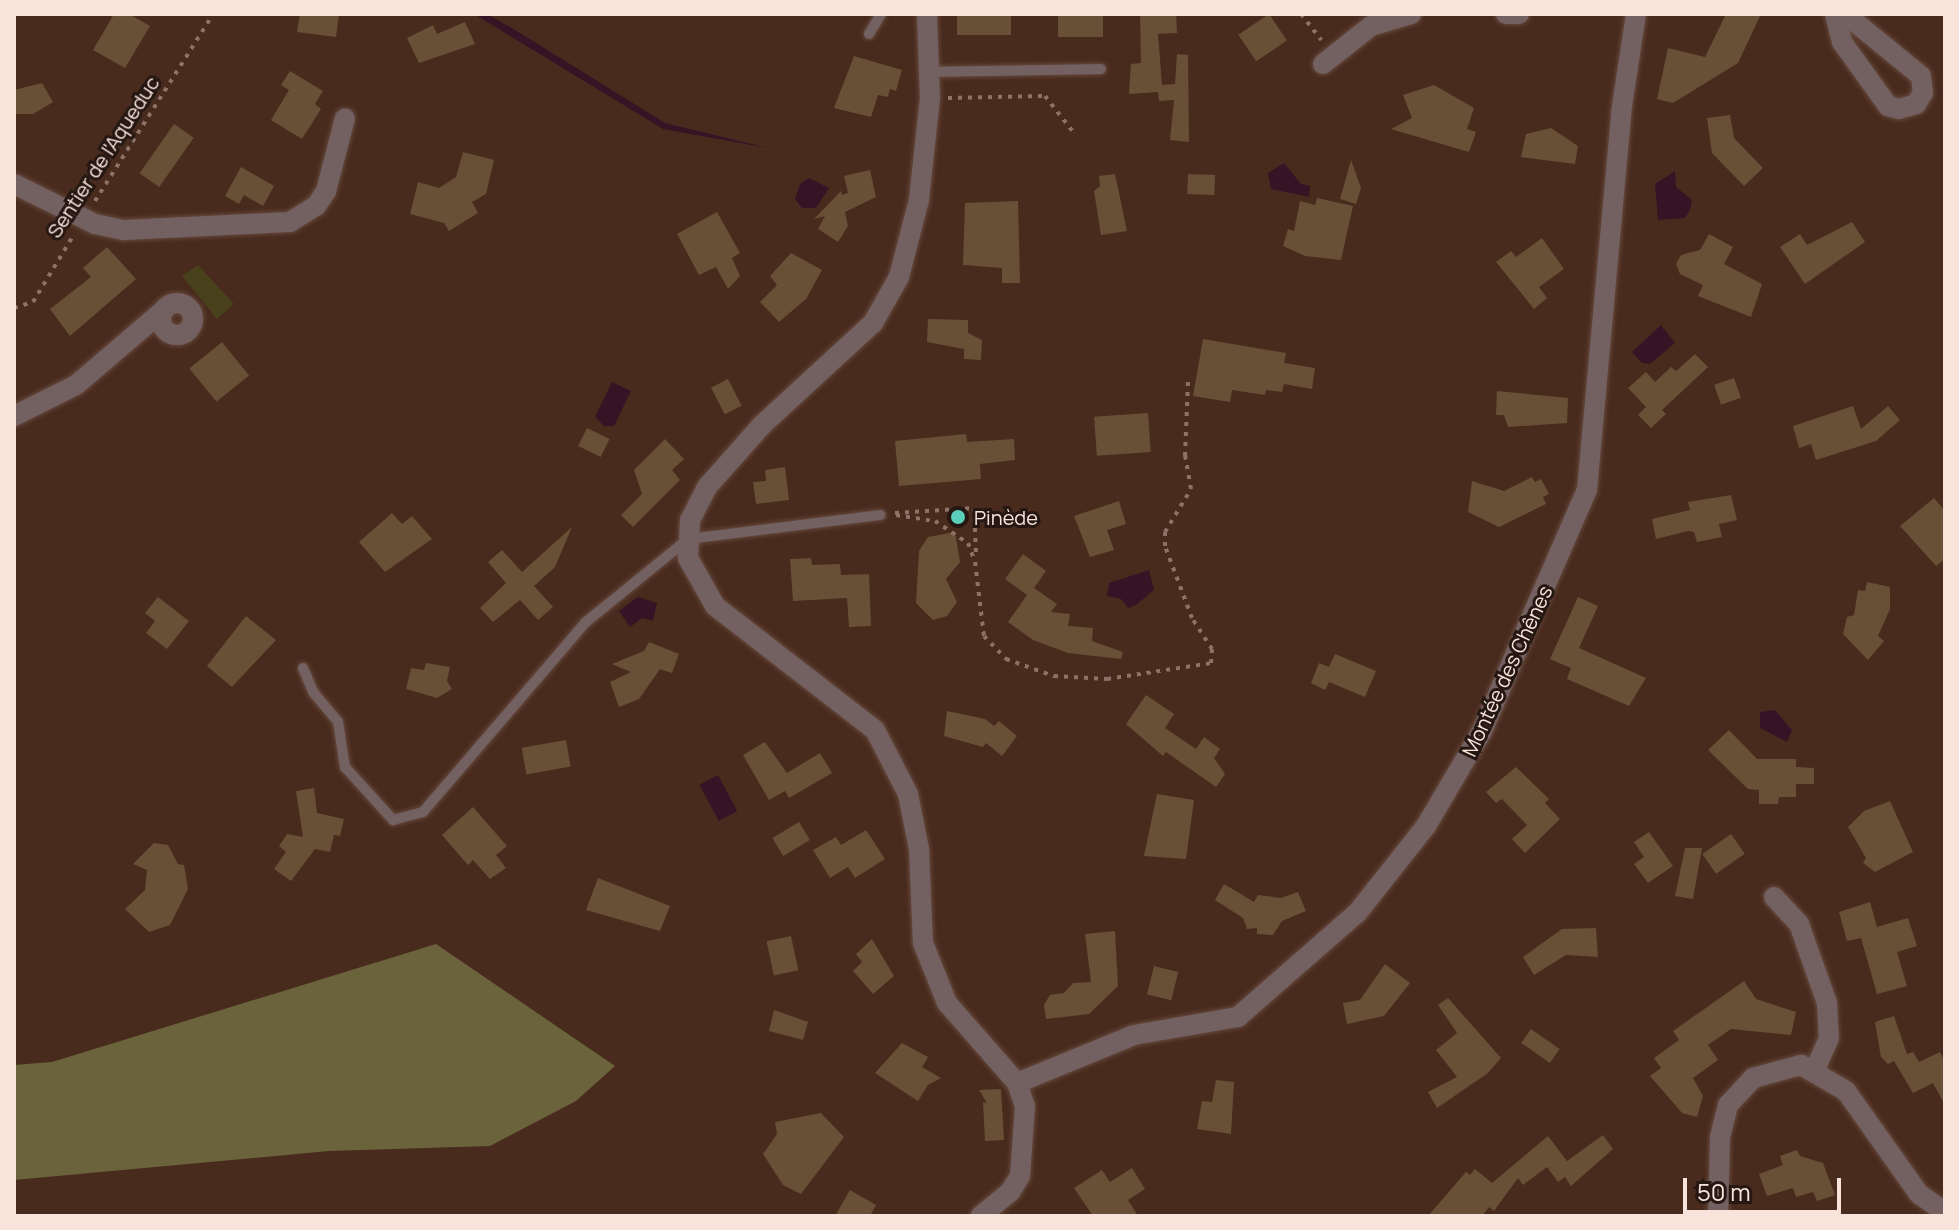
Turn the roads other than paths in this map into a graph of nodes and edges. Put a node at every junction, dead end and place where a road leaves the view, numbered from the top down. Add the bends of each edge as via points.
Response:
1 (881, 14) edge
2 (927, 14) edge
3 (1411, 14) edge
4 (1506, 14) edge
5 (1519, 14) edge
6 (1636, 14) edge
7 (1835, 14) edge
8 (1845, 14) edge
9 (869, 34) dead end
10 (1323, 64) road end
11 (1101, 69) dead end
12 (930, 72) junction
13 (345, 118) dead end
14 (14, 184) edge
15 (165, 309) junction
16 (140, 328) junction
17 (165, 330) junction
18 (14, 416) edge
19 (881, 515) road end
20 (688, 539) junction
21 (303, 668) dead end
22 (1774, 897) dead end
23 (1815, 1070) junction
24 (1017, 1083) junction
25 (1945, 1212) edge
26 (980, 1216) edge
27 (1718, 1216) edge

1 - 9 lane
2 - 12 street
3 - 10 street via 1371,26
4 - 5 street
6 - 24 street, Montée des Chênes via 1621,113 1587,490 1482,731 1426,826 1358,912 1238,1017 1134,1035
7 - 8 street via 1842,42 1888,106 1916,104 1923,93 1921,76
11 - 12 lane
12 - 20 street via 913,229 884,309 762,425 707,487 690,520
13 - 14 street via 326,191 316,206 290,222 187,231 124,230 83,219
15 - 16 street
15 - 17 street
15 - 17 street via 182,304 193,319 183,334
16 - 17 street
16 - 18 street via 76,385
19 - 20 lane
20 - 21 lane via 586,622 423,812 393,820 345,767 338,722 313,692
20 - 24 street via 692,571 715,606 866,720 883,741 916,822 920,930 937,978 962,1024
22 - 23 street via 1799,924 1827,1003 1829,1038
23 - 25 street via 1846,1091 1919,1194
23 - 27 street via 1785,1066 1753,1078 1728,1105 1720,1137
24 - 26 street via 1027,1118 1020,1176 1010,1192

